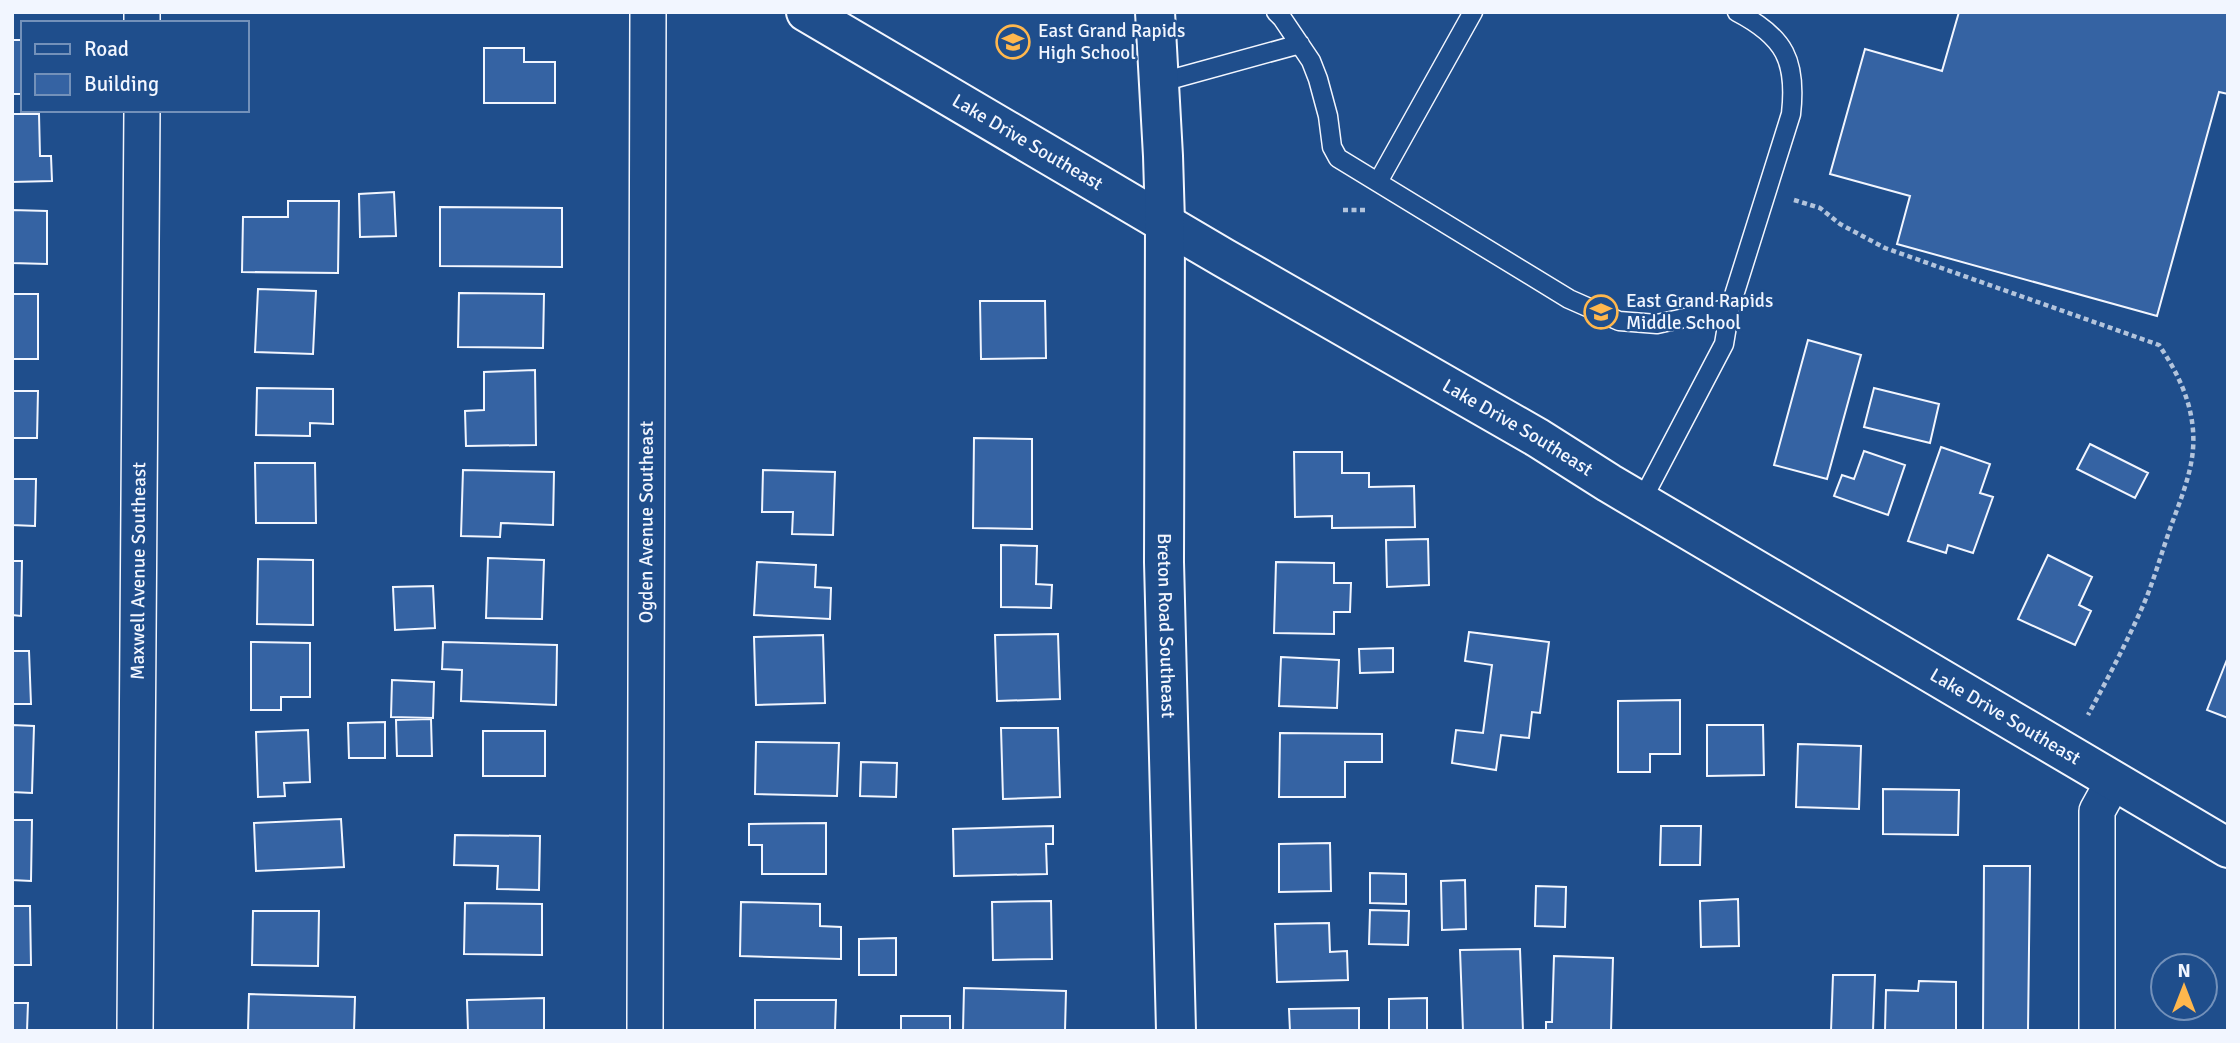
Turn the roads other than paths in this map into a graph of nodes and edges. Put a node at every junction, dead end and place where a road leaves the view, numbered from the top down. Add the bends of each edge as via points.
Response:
1 (648, 12) edge
2 (806, 12) edge
3 (1155, 12) edge
4 (1276, 12) edge
5 (1473, 12) edge
6 (1737, 12) edge
7 (1300, 44) junction
8 (1158, 83) junction
9 (142, 112) edge
10 (1378, 182) junction
11 (1165, 222) junction
12 (1730, 308) junction
13 (1641, 502) junction
14 (2113, 782) junction
15 (2228, 848) edge
16 (135, 1031) edge
17 (645, 1031) edge
18 (1176, 1031) edge
19 (2097, 1031) edge

1 - 17 street, Ogden Avenue Southeast
2 - 11 main road, Lake Drive Southeast
3 - 8 main road, Breton Road Southeast
4 - 7 lane
5 - 10 lane
6 - 12 lane via 1770,33 1785,51 1794,93
7 - 8 lane
7 - 10 lane via 1318,79 1338,158
8 - 11 main road, Breton Road Southeast
9 - 16 street, Maxwell Avenue Southeast
10 - 12 lane via 1569,299 1619,321 1657,324
11 - 13 main road, Lake Drive Southeast
11 - 18 main road, Breton Road Southeast via 1164,562
12 - 13 lane via 1724,344
13 - 14 main road, Lake Drive Southeast
14 - 15 main road, Lake Drive Southeast
14 - 19 street via 2097,811

